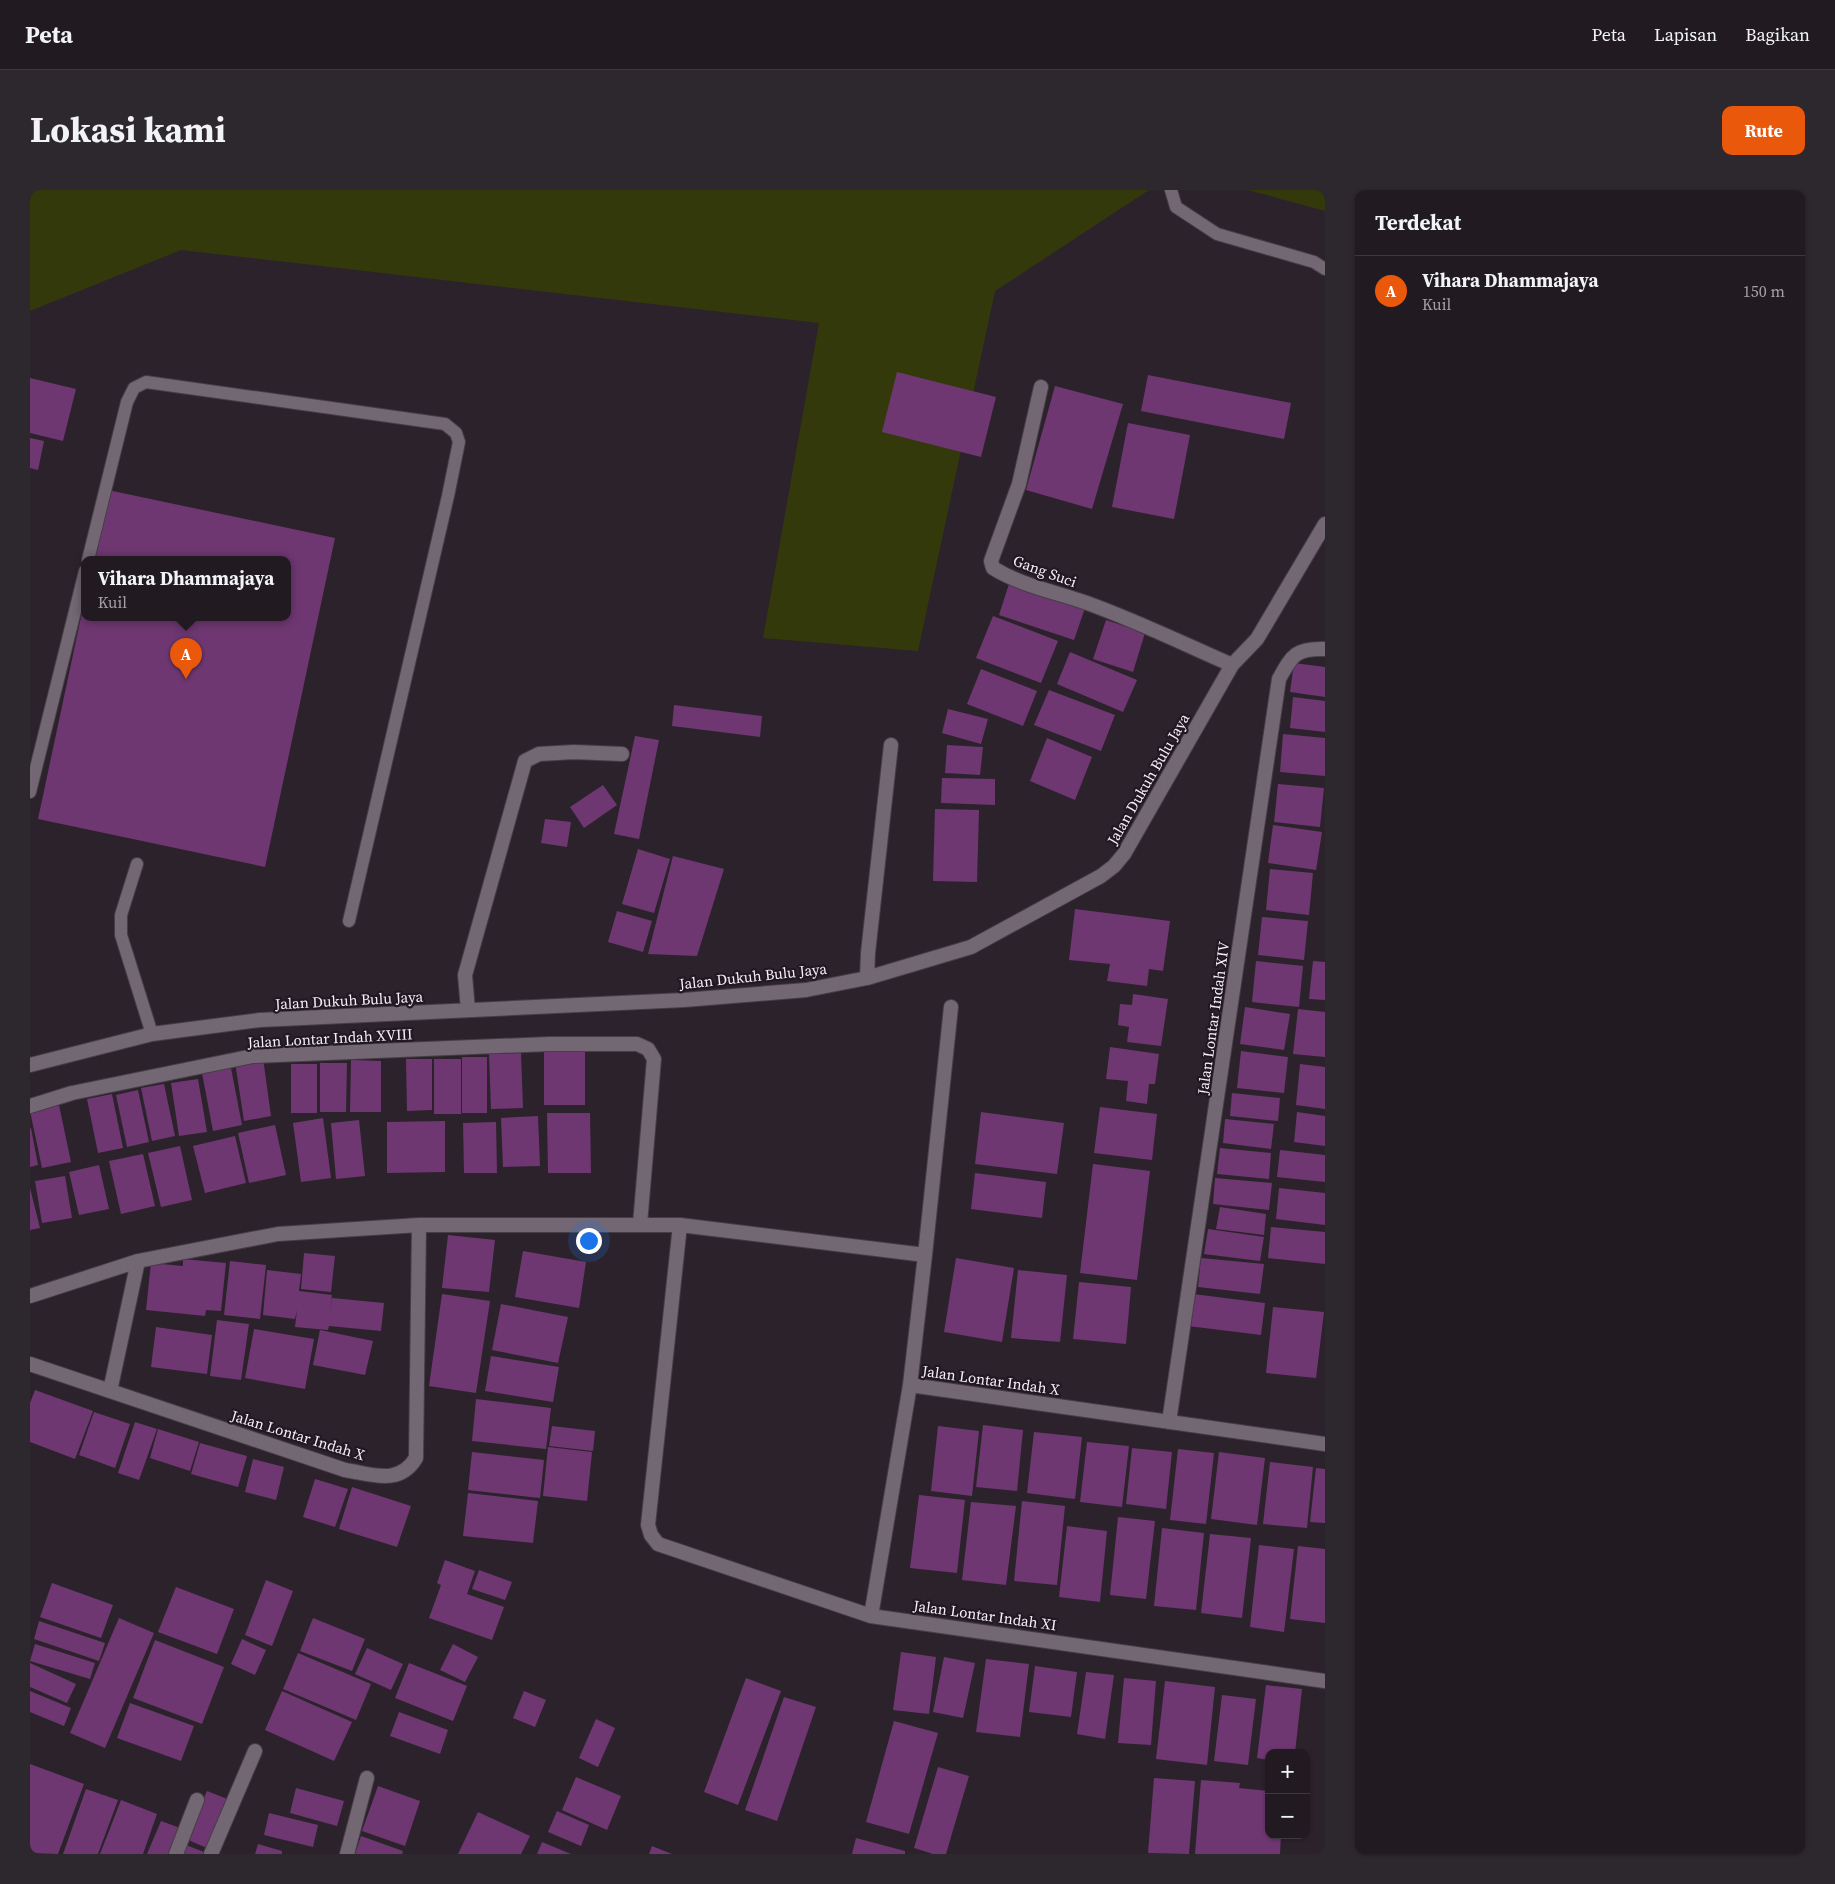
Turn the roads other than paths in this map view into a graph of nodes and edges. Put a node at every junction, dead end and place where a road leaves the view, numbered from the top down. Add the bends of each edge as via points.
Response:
1 (1170, 190) edge
2 (1325, 269) edge
3 (1041, 387) dead end
4 (1325, 524) edge
5 (89, 556) edge
6 (81, 588) edge
7 (1325, 649) edge
8 (1232, 665) junction
9 (891, 745) dead end
10 (622, 754) dead end
11 (30, 792) edge
12 (137, 864) dead end
13 (349, 921) dead end
14 (867, 978) junction
15 (951, 1007) dead end
16 (468, 1010) junction
17 (152, 1034) junction
18 (30, 1066) edge
19 (30, 1106) edge
20 (640, 1224) junction
21 (419, 1225) junction
22 (680, 1226) junction
23 (926, 1255) junction
24 (138, 1261) junction
25 (30, 1296) edge
26 (30, 1364) edge
27 (910, 1385) junction
28 (110, 1391) junction
29 (1169, 1422) junction
30 (1325, 1444) edge
31 (871, 1616) junction
32 (1325, 1681) edge
33 (256, 1751) dead end
34 (367, 1778) dead end
35 (197, 1800) dead end
36 (176, 1854) edge
37 (211, 1854) edge
38 (347, 1854) edge

1 - 2 lane via 1176,207 1217,234 1314,262
3 - 8 street, Gang Suci via 1019,484 991,561 993,568 1014,579 1139,624
4 - 8 street, Jalan Dukuh Bulu Jaya via 1257,639
5 - 13 lane via 127,402 134,388 146,382 445,424 456,434 459,442 448,496
6 - 11 lane
7 - 29 street, Jalan Lontar Indah XIV via 1308,648 1295,654 1279,679
8 - 14 street, Jalan Dukuh Bulu Jaya via 1124,854 1114,866 971,947
9 - 14 street
10 - 16 street via 539,754 525,761 465,975
12 - 17 lane via 121,915 121,935
14 - 16 street, Jalan Dukuh Bulu Jaya via 806,990 712,998
15 - 23 street, Jalan Lontar Indah X
16 - 17 street, Jalan Dukuh Bulu Jaya via 260,1020
17 - 18 street, Jalan Dukuh Bulu Jaya
19 - 20 street, Jalan Lontar Indah XVIII via 72,1093 253,1056 540,1044 637,1044 648,1049 654,1059
20 - 21 street
20 - 22 street
21 - 24 street via 278,1234
21 - 28 street, Jalan Lontar Indah X via 416,1458 403,1473 389,1477 345,1470
22 - 23 street
22 - 31 street, Jalan Lontar Indah XI via 648,1525 651,1535 658,1544
23 - 27 street, Jalan Lontar Indah X
24 - 25 street
24 - 28 street
26 - 28 street, Jalan Lontar Indah X
27 - 29 street, Jalan Lontar Indah X
27 - 31 street
29 - 30 street, Jalan Lontar Indah X
31 - 32 street, Jalan Lontar Indah XI
33 - 37 street
34 - 38 street
35 - 36 street

